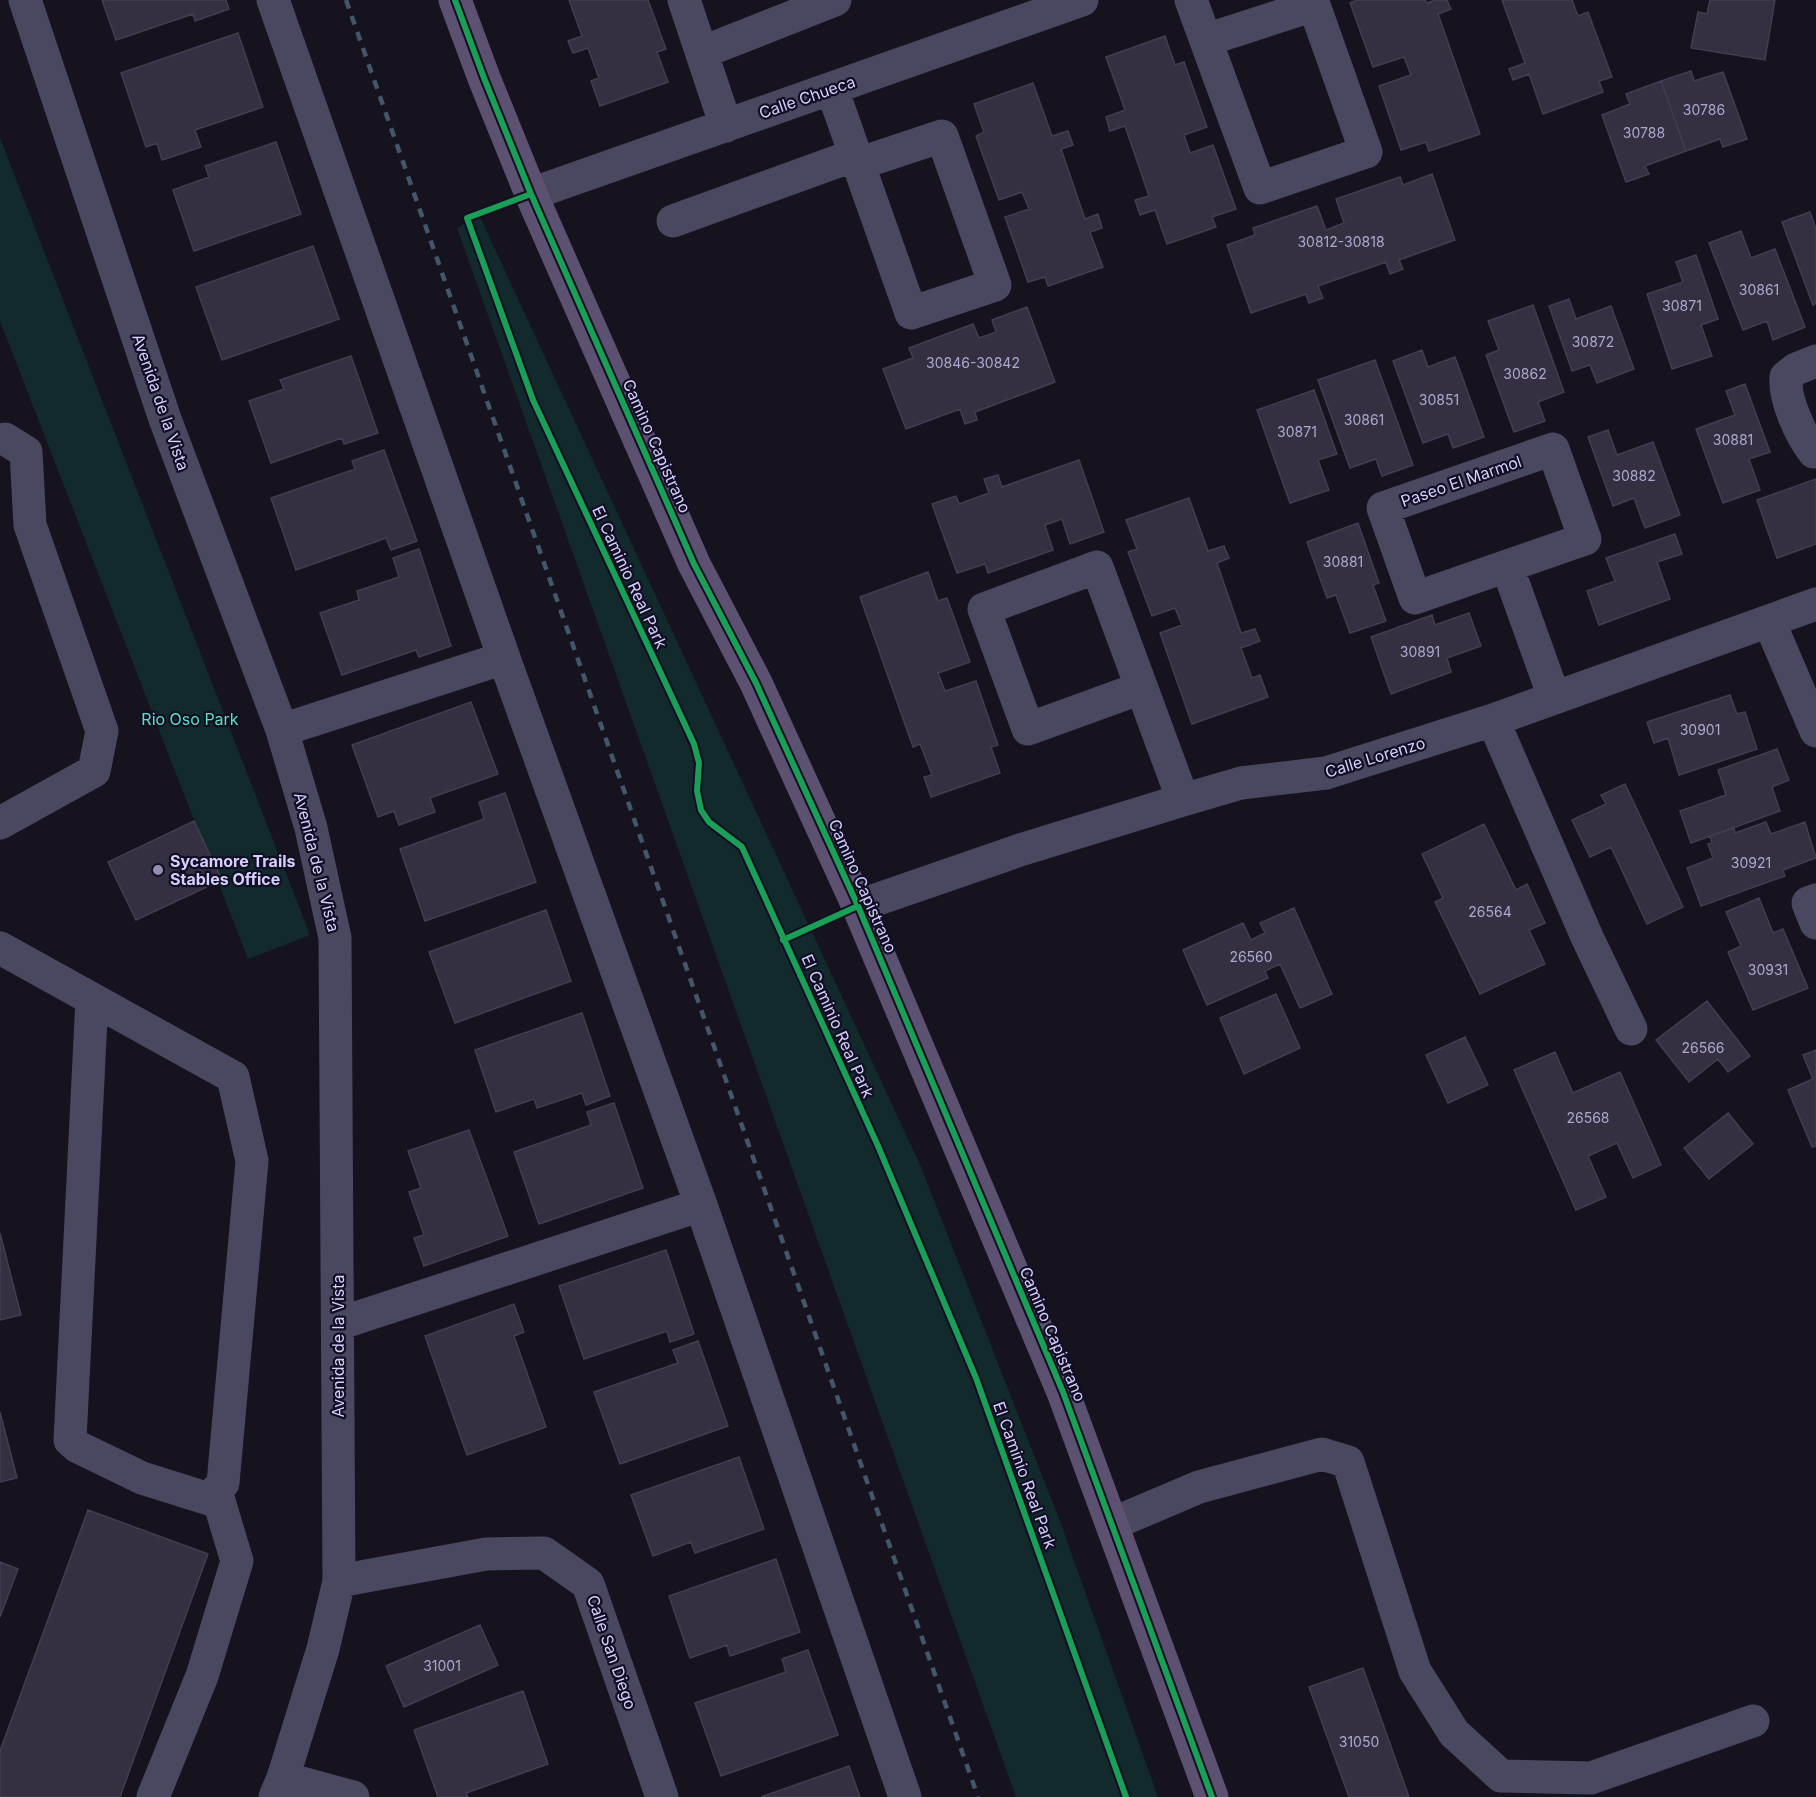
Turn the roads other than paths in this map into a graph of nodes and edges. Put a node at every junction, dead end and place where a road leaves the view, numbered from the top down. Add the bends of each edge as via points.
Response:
1 (25, 0) edge
2 (273, 0) edge
3 (455, 0) edge
4 (684, 0) edge
5 (835, 0) edge
6 (1082, 0) edge
7 (1191, 0) edge
8 (1206, 40) junction
9 (703, 52) junction
10 (832, 89) junction
11 (726, 126) junction
12 (856, 160) junction
13 (531, 194) junction
14 (673, 221) dead end
15 (1816, 361) edge
16 (2, 436) edge
17 (1816, 452) edge
18 (1508, 566) junction
19 (1816, 604) edge
20 (1768, 621) junction
21 (504, 658) junction
22 (1141, 688) junction
23 (1554, 697) junction
24 (1492, 720) junction
25 (282, 730) junction
26 (1816, 731) edge
27 (1183, 800) junction
28 (0, 823) edge
29 (1816, 900) edge
30 (858, 906) junction
31 (1816, 923) edge
32 (0, 948) edge
33 (92, 999) junction
34 (1631, 1029) dead end
35 (700, 1205) junction
36 (338, 1324) junction
37 (216, 1491) junction
38 (1112, 1524) junction
39 (339, 1581) junction
40 (1753, 1721) dead end
41 (279, 1788) edge
42 (153, 1797) edge
43 (353, 1797) edge
44 (662, 1797) edge
45 (905, 1797) edge
46 (1212, 1797) edge

1 - 25 street, Avenida de la Vista via 165,419
2 - 21 street
3 - 13 main road, Camino Capistrano
4 - 9 street
5 - 9 street
6 - 10 street, Calle Chueca
7 - 8 street
8 - 8 street via 1260,188 1366,152 1314,5
9 - 11 street
10 - 11 street, Calle Chueca
10 - 12 street
11 - 13 street, Calle Chueca
12 - 12 street via 942,135 995,285 911,313
12 - 14 street
13 - 30 main road, Camino Capistrano via 694,564 756,683
15 - 17 street via 1786,376 1785,388 1804,439
16 - 28 street via 27,452 30,525 102,731 94,771
18 - 18 street, Paseo El Marmol via 1585,539 1553,449 1383,508 1415,598
18 - 23 street
19 - 20 street, Calle Lorenzo
20 - 23 street, Calle Lorenzo
20 - 26 street
21 - 25 street
21 - 35 street
22 - 22 street via 1096,567 984,609 1028,729
22 - 27 street
23 - 24 street, Calle Lorenzo
24 - 27 street, Calle Lorenzo via 1326,773 1241,783
24 - 34 street
25 - 36 street, Avenida de la Vista via 311,828 335,938
27 - 30 street, Calle Lorenzo via 1020,850
29 - 31 street via 1808,903
30 - 38 main road, Camino Capistrano via 1063,1392
32 - 33 street
33 - 37 street via 234,1077 252,1161 223,1483
33 - 37 street via 70,1440 142,1478 209,1499
35 - 36 street
35 - 45 street
36 - 39 street, Avenida de la Vista
37 - 42 street via 237,1560 202,1676
38 - 40 street via 1199,1487 1322,1454 1348,1462 1415,1671 1454,1733 1501,1776 1592,1778
38 - 46 main road, Camino Capistrano
39 - 41 street, Avenida de la Vista via 323,1649
39 - 44 street, Calle San Diego via 486,1554 544,1552 588,1584
41 - 43 street

